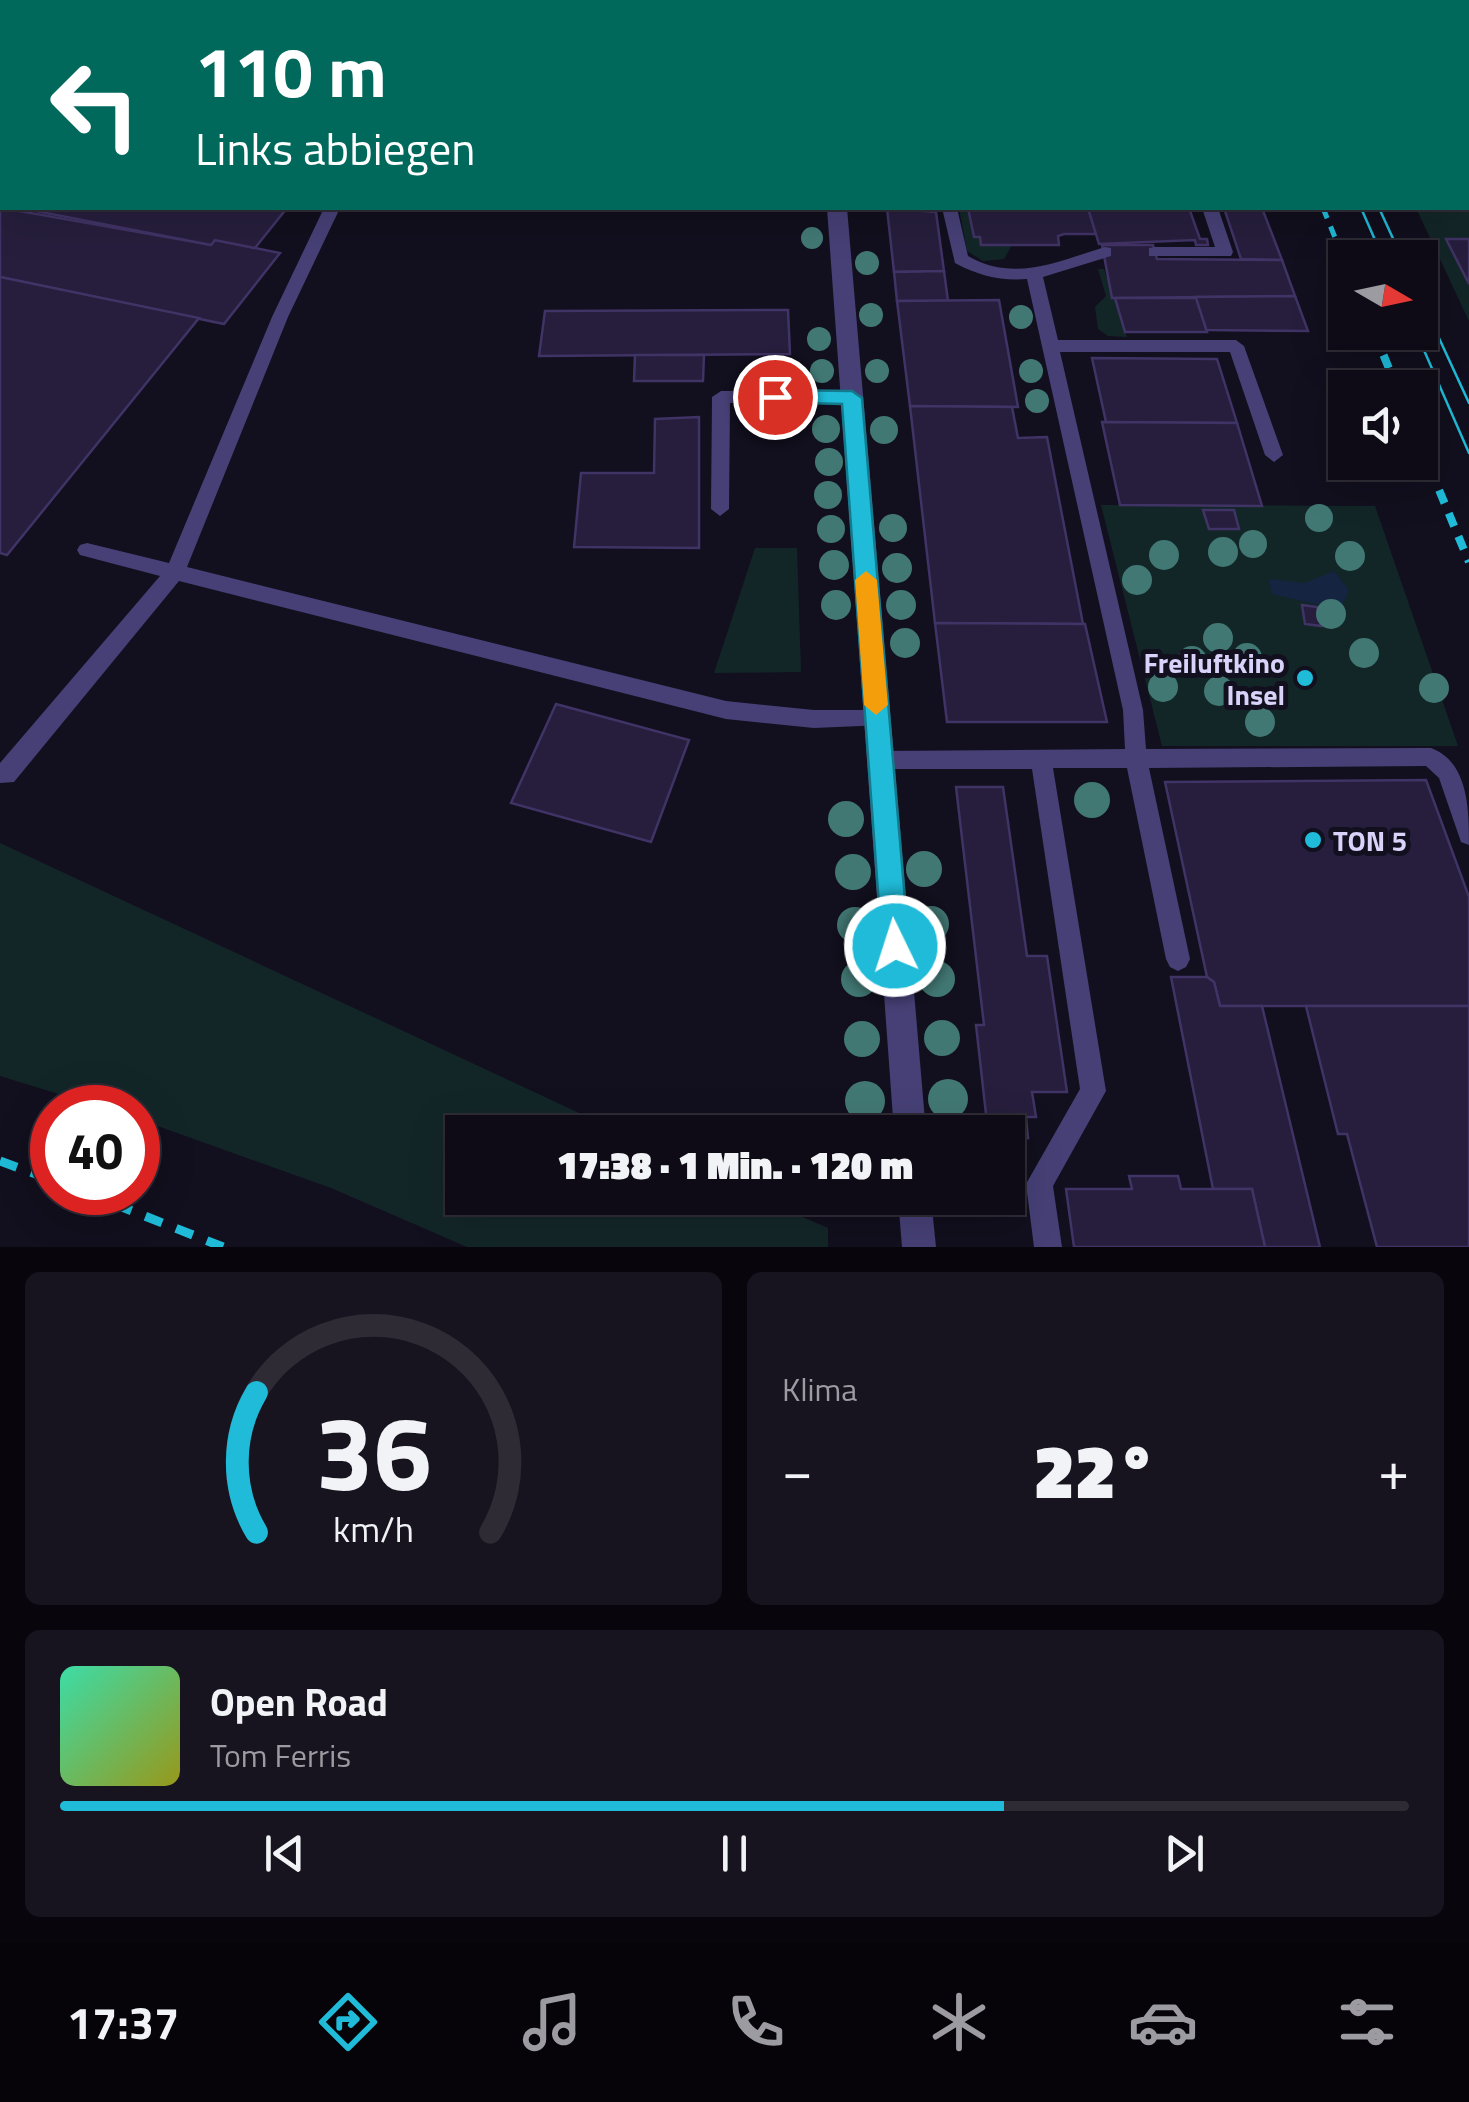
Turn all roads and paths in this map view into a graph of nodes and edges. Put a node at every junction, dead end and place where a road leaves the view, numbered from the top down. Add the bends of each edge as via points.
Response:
1 (331, 210) edge
2 (837, 210) edge
3 (949, 210) edge
4 (1211, 210) edge
5 (1104, 252) dead end
6 (1156, 252) dead end
7 (1034, 273) junction
8 (1051, 346) junction
9 (852, 398) junction
10 (1274, 455) dead end
11 (720, 509) dead end
12 (88, 550) dead end
13 (174, 572) junction
14 (877, 718) junction
15 (1136, 758) junction
16 (1041, 759) junction
17 (881, 760) junction
18 (0, 773) edge
19 (1469, 836) edge
20 (1178, 958) dead end
21 (909, 1115) edge
22 (916, 1215) edge
23 (919, 1247) edge
24 (1048, 1247) edge

1 - 13 lane
2 - 9 street
3 - 7 lane via 961,259 985,270
4 - 6 lane via 1225,252
5 - 7 lane via 1054,273
7 - 8 lane
8 - 10 lane via 1236,346
8 - 15 lane via 1134,710
9 - 11 lane via 722,397
9 - 14 street
12 - 13 lane
13 - 14 lane via 726,710 814,720
13 - 18 lane via 6,775
14 - 17 street
15 - 16 lane
15 - 19 lane via 1431,757 1448,772
15 - 20 lane
16 - 17 lane
16 - 24 lane via 1092,1091 1039,1184
17 - 21 street
22 - 23 street

